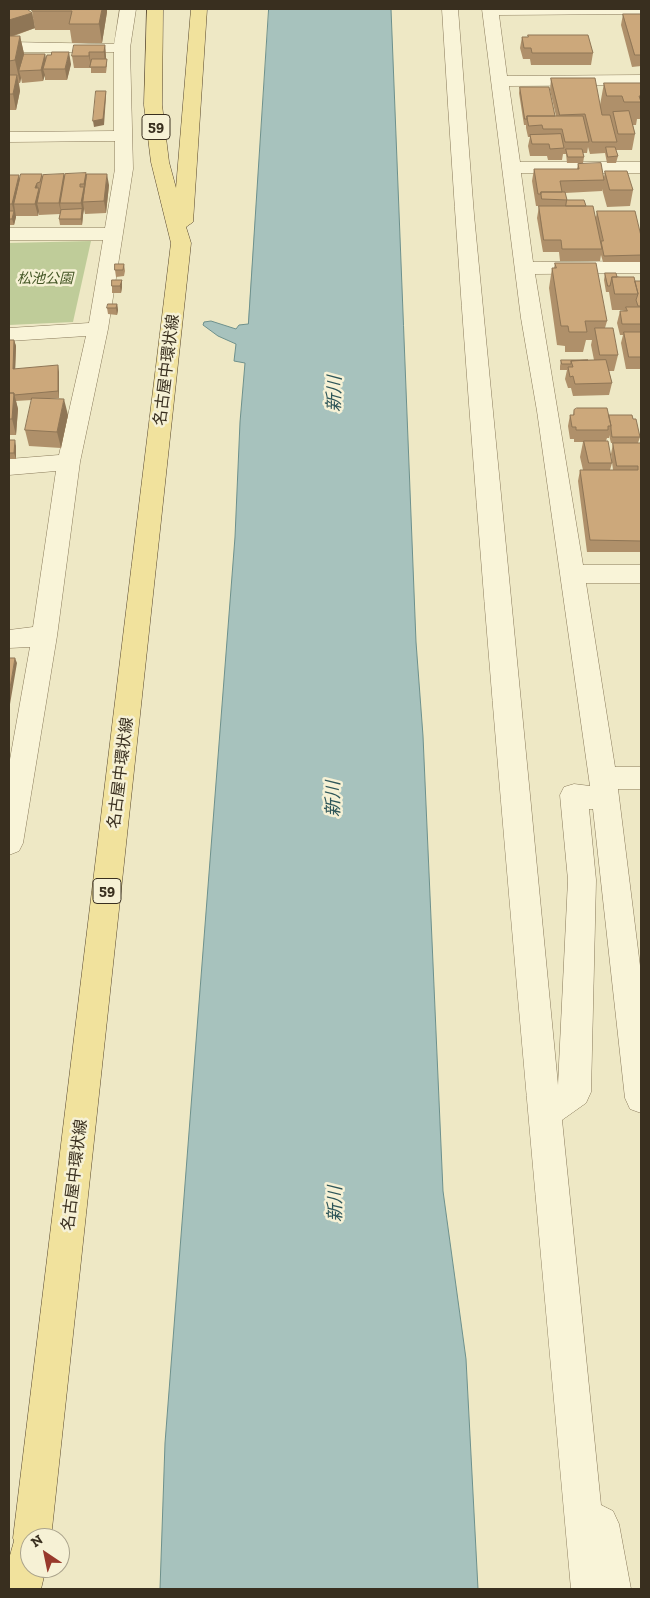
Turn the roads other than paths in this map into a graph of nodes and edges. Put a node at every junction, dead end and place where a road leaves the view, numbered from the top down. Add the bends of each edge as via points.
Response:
1 (128, 9) edge
2 (155, 9) edge
3 (200, 9) edge
4 (450, 9) edge
5 (641, 9) edge
6 (490, 10) edge
7 (9, 48) edge
8 (122, 48) junction
9 (641, 80) edge
10 (500, 81) junction
11 (9, 136) edge
12 (122, 136) junction
13 (641, 167) edge
14 (511, 168) junction
15 (9, 234) edge
16 (113, 234) junction
17 (181, 243) junction
18 (641, 267) edge
19 (526, 268) junction
20 (98, 329) junction
21 (9, 334) edge
22 (69, 462) junction
23 (9, 467) edge
24 (571, 574) junction
25 (641, 574) edge
26 (44, 636) junction
27 (9, 638) edge
28 (641, 778) edge
29 (604, 789) junction
30 (9, 843) edge
31 (638, 1050) edge
32 (641, 1098) edge
33 (545, 1113) junction
34 (566, 1335) junction
35 (33, 1528) edge
36 (590, 1589) edge
37 (612, 1589) edge

1 - 8 street
2 - 17 main road, 名古屋中環状線 / 59 via 153,105 160,162
3 - 17 main road
4 - 33 street via 464,215
5 - 6 street
6 - 10 street
7 - 8 street
8 - 12 street
9 - 10 street
10 - 14 street
11 - 12 street
12 - 16 street via 124,169
13 - 14 street
14 - 19 street
15 - 16 street
16 - 20 street
17 - 35 main road, 名古屋中環状線 / 59
18 - 19 street
19 - 24 street
20 - 21 street
20 - 22 street
22 - 23 street
22 - 26 street
24 - 25 street
24 - 29 street
26 - 27 street
26 - 30 street
28 - 29 street
29 - 31 street
29 - 33 street via 574,795 582,880 575,1092
31 - 32 street
33 - 34 street
34 - 36 street
34 - 37 street

